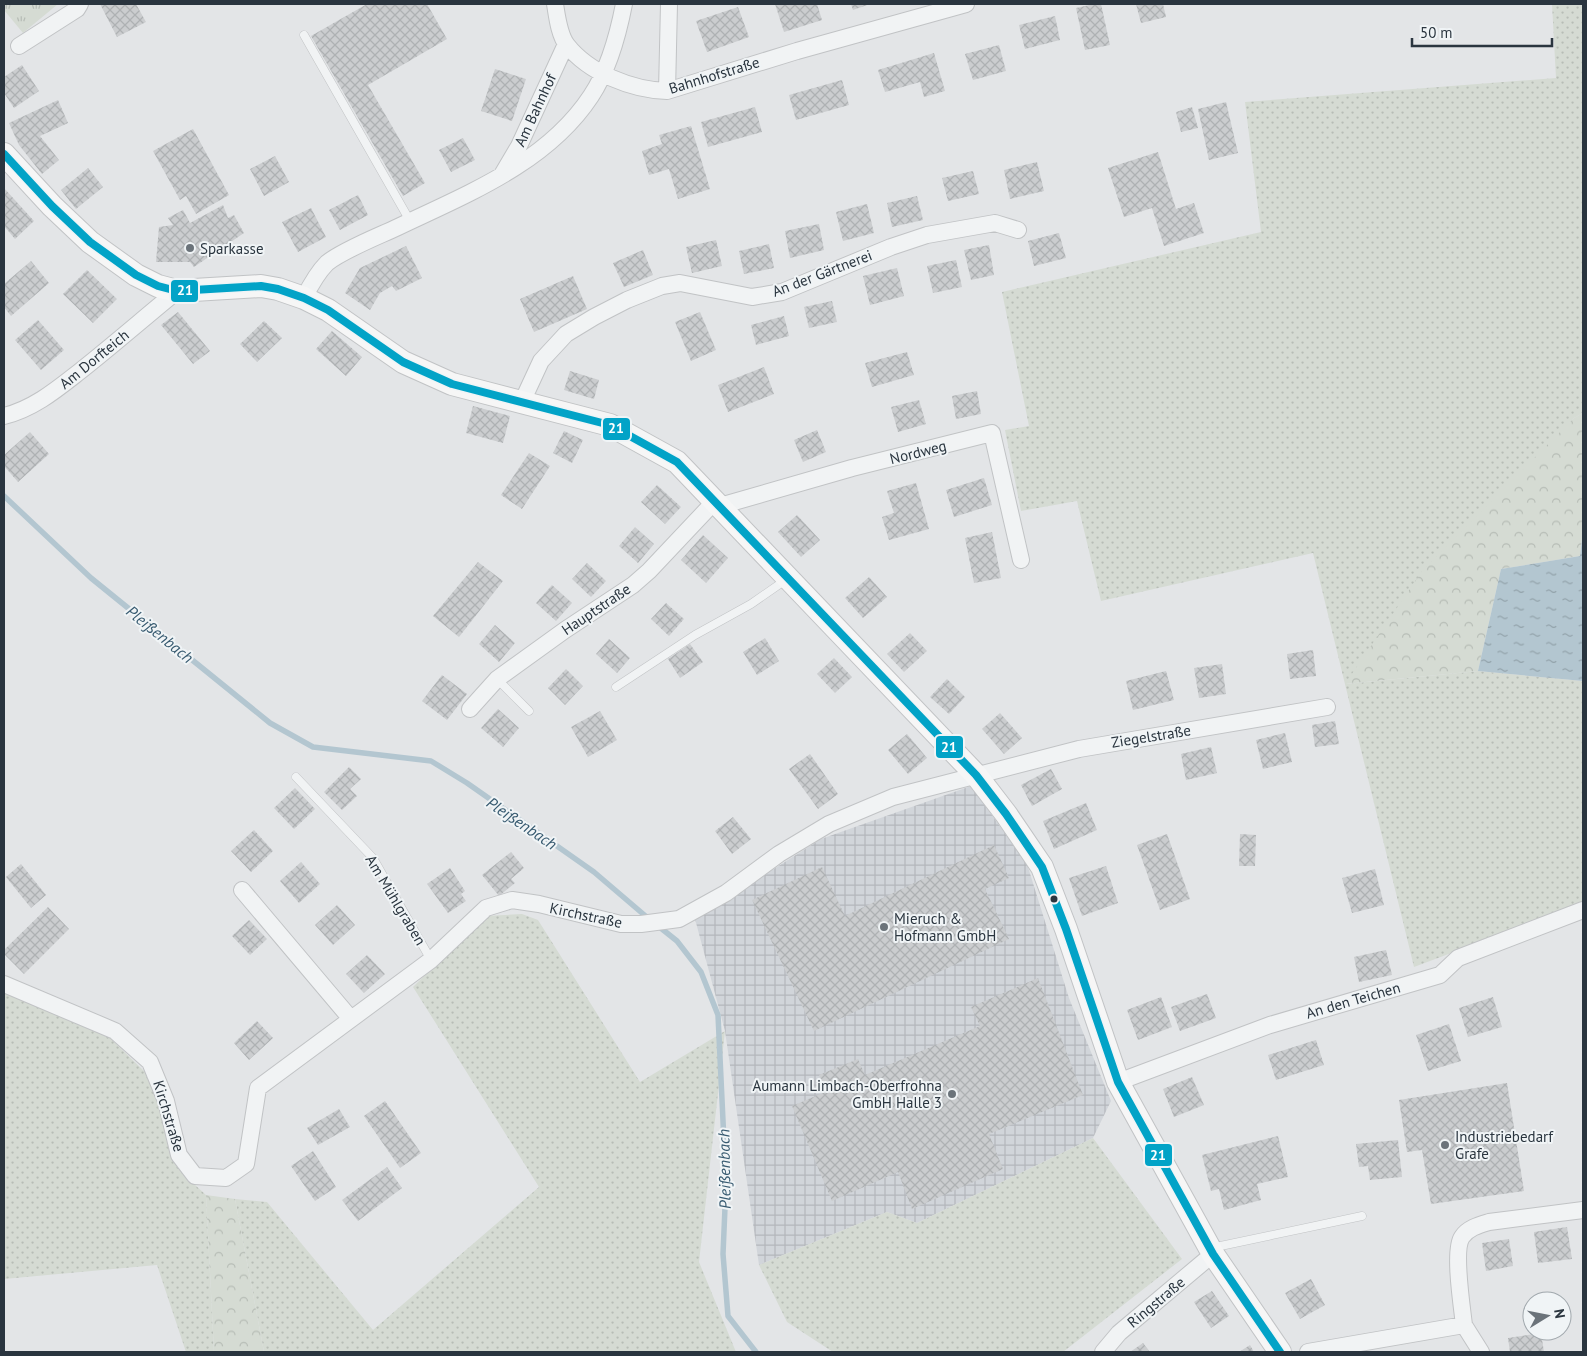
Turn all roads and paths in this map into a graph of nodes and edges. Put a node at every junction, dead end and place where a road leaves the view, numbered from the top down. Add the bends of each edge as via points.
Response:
1 (80, 4) edge
2 (555, 4) edge
3 (624, 4) edge
4 (668, 4) edge
5 (966, 4) edge
6 (304, 35) dead end
7 (566, 44) junction
8 (19, 46) dead end
9 (603, 73) junction
10 (667, 91) junction
11 (4, 154) edge
12 (502, 175) junction
13 (410, 222) junction
14 (1018, 230) dead end
15 (177, 291) junction
16 (304, 298) junction
17 (522, 402) junction
18 (4, 416) edge
19 (717, 504) junction
20 (1021, 560) dead end
21 (789, 578) junction
22 (497, 679) junction
23 (616, 687) dead end
24 (1327, 707) dead end
25 (470, 709) dead end
26 (529, 711) dead end
27 (976, 775) junction
28 (296, 777) dead end
29 (242, 890) dead end
30 (1583, 910) edge
31 (431, 960) junction
32 (4, 984) edge
33 (351, 1019) junction
34 (1118, 1082) junction
35 (1583, 1210) edge
36 (1362, 1216) dead end
37 (1211, 1251) junction
38 (1464, 1325) junction
39 (1103, 1352) edge
40 (1280, 1352) edge
41 (1308, 1352) edge
42 (1481, 1352) edge

1 - 8 street
2 - 7 street
3 - 9 street via 618,37
4 - 10 street
5 - 10 street, Bahnhofstraße via 796,50
6 - 13 lane
7 - 9 street via 587,64
7 - 12 street, Am Bahnhof via 519,146
9 - 10 street, Bahnhofstraße via 636,86
9 - 12 street via 591,96 562,132
11 - 15 street via 90,242 136,275
12 - 13 street
13 - 16 street via 328,263
14 - 17 street, An der Gärtnerei via 995,223 927,235 882,250 782,292 752,297 680,283 662,286 627,300 566,334 541,361
15 - 16 street via 261,286
15 - 18 street, Am Dorfteich via 45,398
16 - 17 street via 328,310 403,362 452,384
17 - 19 street via 610,425 677,462
19 - 20 street, Nordweg via 992,433
19 - 21 street
19 - 22 street, Hauptstraße via 633,585
21 - 23 lane
21 - 27 street
22 - 25 street, Hauptstraße
22 - 26 lane
24 - 27 street, Ziegelstraße via 1079,749
27 - 31 street, Kirchstraße via 893,796 830,824 779,854 726,894 679,919 621,924 512,900 486,908
27 - 34 street via 1042,867
28 - 31 lane, Am Mühlgraben via 373,858
29 - 33 street
30 - 34 street, An den Teichen via 1458,958 1440,975 1270,1024
31 - 33 street, Kirchstraße
32 - 33 street, Kirchstraße via 115,1031 150,1062 166,1101 179,1155 195,1176 226,1178 246,1164 258,1088
34 - 37 street
35 - 38 street via 1489,1222 1474,1226 1462,1237 1458,1252
36 - 37 lane
37 - 39 street, Ringstraße via 1119,1333
37 - 40 street
38 - 41 street
38 - 42 street

